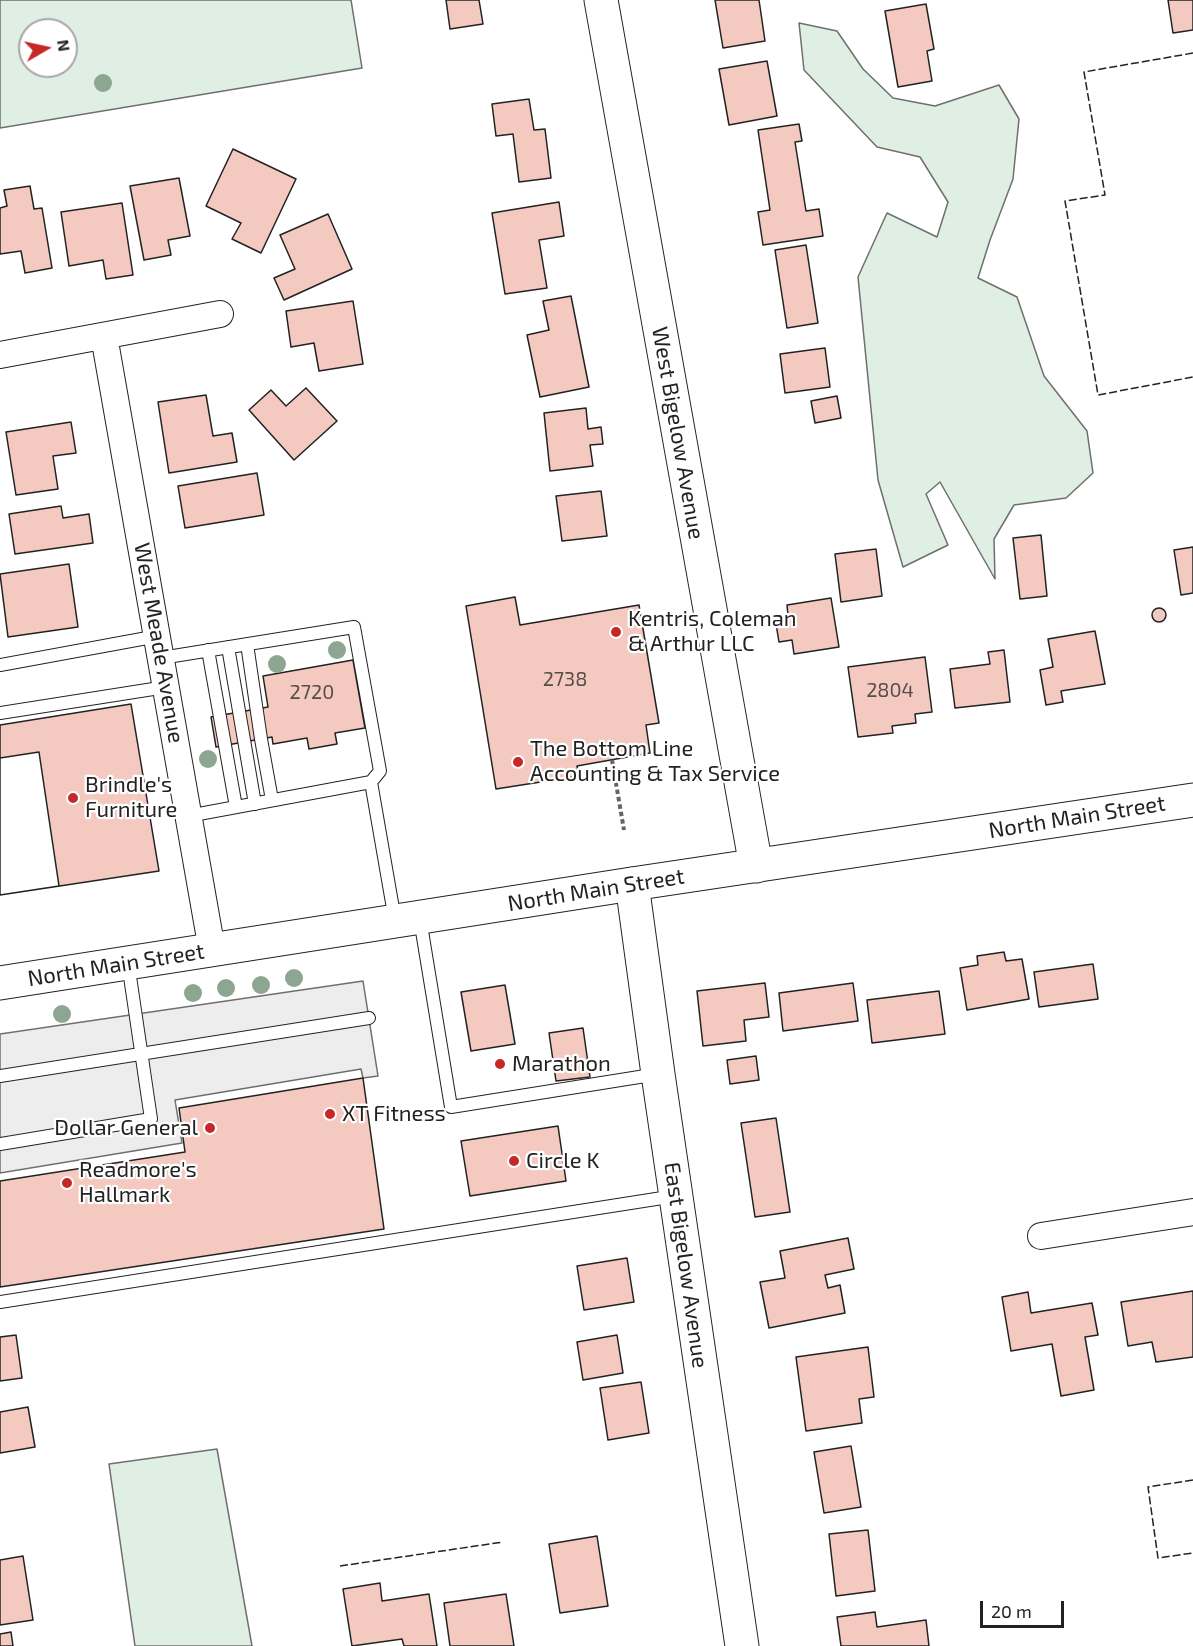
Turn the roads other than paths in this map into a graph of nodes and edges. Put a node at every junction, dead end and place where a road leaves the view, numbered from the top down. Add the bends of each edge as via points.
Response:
1 (601, 0) edge
2 (220, 314) dead end
3 (104, 336) junction
4 (0, 355) edge
5 (247, 644) junction
6 (159, 647) junction
7 (228, 647) junction
8 (208, 650) junction
9 (0, 664) edge
10 (166, 687) junction
11 (0, 713) edge
12 (371, 782) junction
13 (272, 800) junction
14 (1193, 800) edge
15 (255, 804) junction
16 (236, 807) junction
17 (188, 816) junction
18 (756, 866) junction
19 (632, 884) junction
20 (407, 919) junction
21 (212, 950) junction
22 (128, 963) junction
23 (0, 983) edge
24 (369, 1018) dead end
25 (141, 1053) junction
26 (658, 1074) junction
27 (0, 1076) edge
28 (0, 1144) edge
29 (676, 1196) junction
30 (1193, 1212) edge
31 (1041, 1236) dead end
32 (0, 1302) edge
33 (742, 1646) edge

1 - 18 main road, West Bigelow Avenue
2 - 3 street
3 - 4 street
3 - 6 street, West Meade Avenue
5 - 7 lane
5 - 12 lane via 354,627 380,771
5 - 13 lane
6 - 8 lane
6 - 9 lane
6 - 10 street, West Meade Avenue
7 - 8 lane
7 - 15 lane
8 - 16 lane
10 - 11 lane
10 - 17 street, West Meade Avenue
12 - 13 lane
12 - 20 lane
13 - 15 lane
14 - 18 main road, North Main Street
15 - 16 lane
16 - 17 lane
17 - 21 street, West Meade Avenue
18 - 19 main road, North Main Street
19 - 20 main road, North Main Street
19 - 26 main road, East Bigelow Avenue
20 - 21 main road, North Main Street
20 - 26 lane via 451,1107
21 - 22 main road, North Main Street
22 - 23 main road, North Main Street
22 - 25 lane
24 - 25 lane
25 - 27 lane
25 - 28 lane via 151,1119
26 - 29 main road, East Bigelow Avenue
29 - 32 lane
29 - 33 main road, East Bigelow Avenue
30 - 31 street

